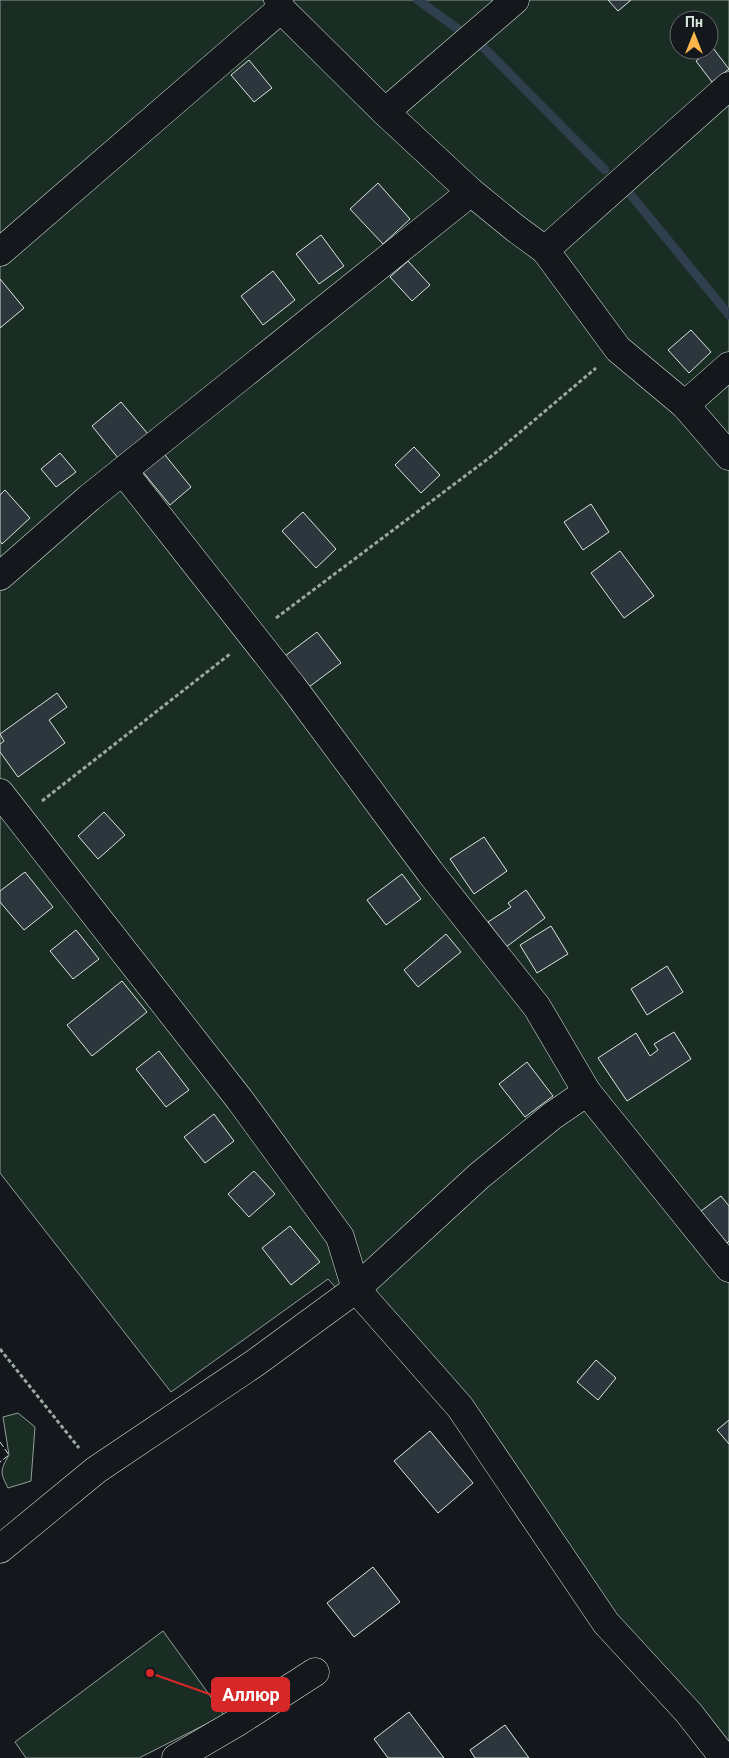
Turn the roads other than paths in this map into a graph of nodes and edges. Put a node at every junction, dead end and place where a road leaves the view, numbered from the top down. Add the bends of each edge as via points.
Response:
1 (515, 0) edge
2 (280, 4) edge
3 (729, 86) edge
4 (385, 112) junction
5 (471, 192) junction
6 (545, 250) junction
7 (0, 252) edge
8 (729, 366) edge
9 (685, 405) junction
10 (729, 456) edge
11 (124, 470) junction
12 (0, 576) edge
13 (0, 793) edge
14 (587, 1092) junction
15 (729, 1268) edge
16 (356, 1289) junction
17 (0, 1549) edge
18 (315, 1672) dead end
19 (176, 1758) edge
20 (724, 1758) edge

1 - 4 street
2 - 4 street
2 - 7 street
3 - 6 street
4 - 5 street
5 - 6 street
5 - 11 street
6 - 9 street via 618,350
8 - 9 street
9 - 10 street
11 - 12 street
11 - 14 street via 292,686 430,872 537,1007
13 - 16 street via 240,1100 340,1237
14 - 15 street
14 - 16 street via 552,1116 479,1176
16 - 17 street via 255,1364 96,1470
16 - 20 street via 460,1407 606,1623 688,1712
18 - 19 street

